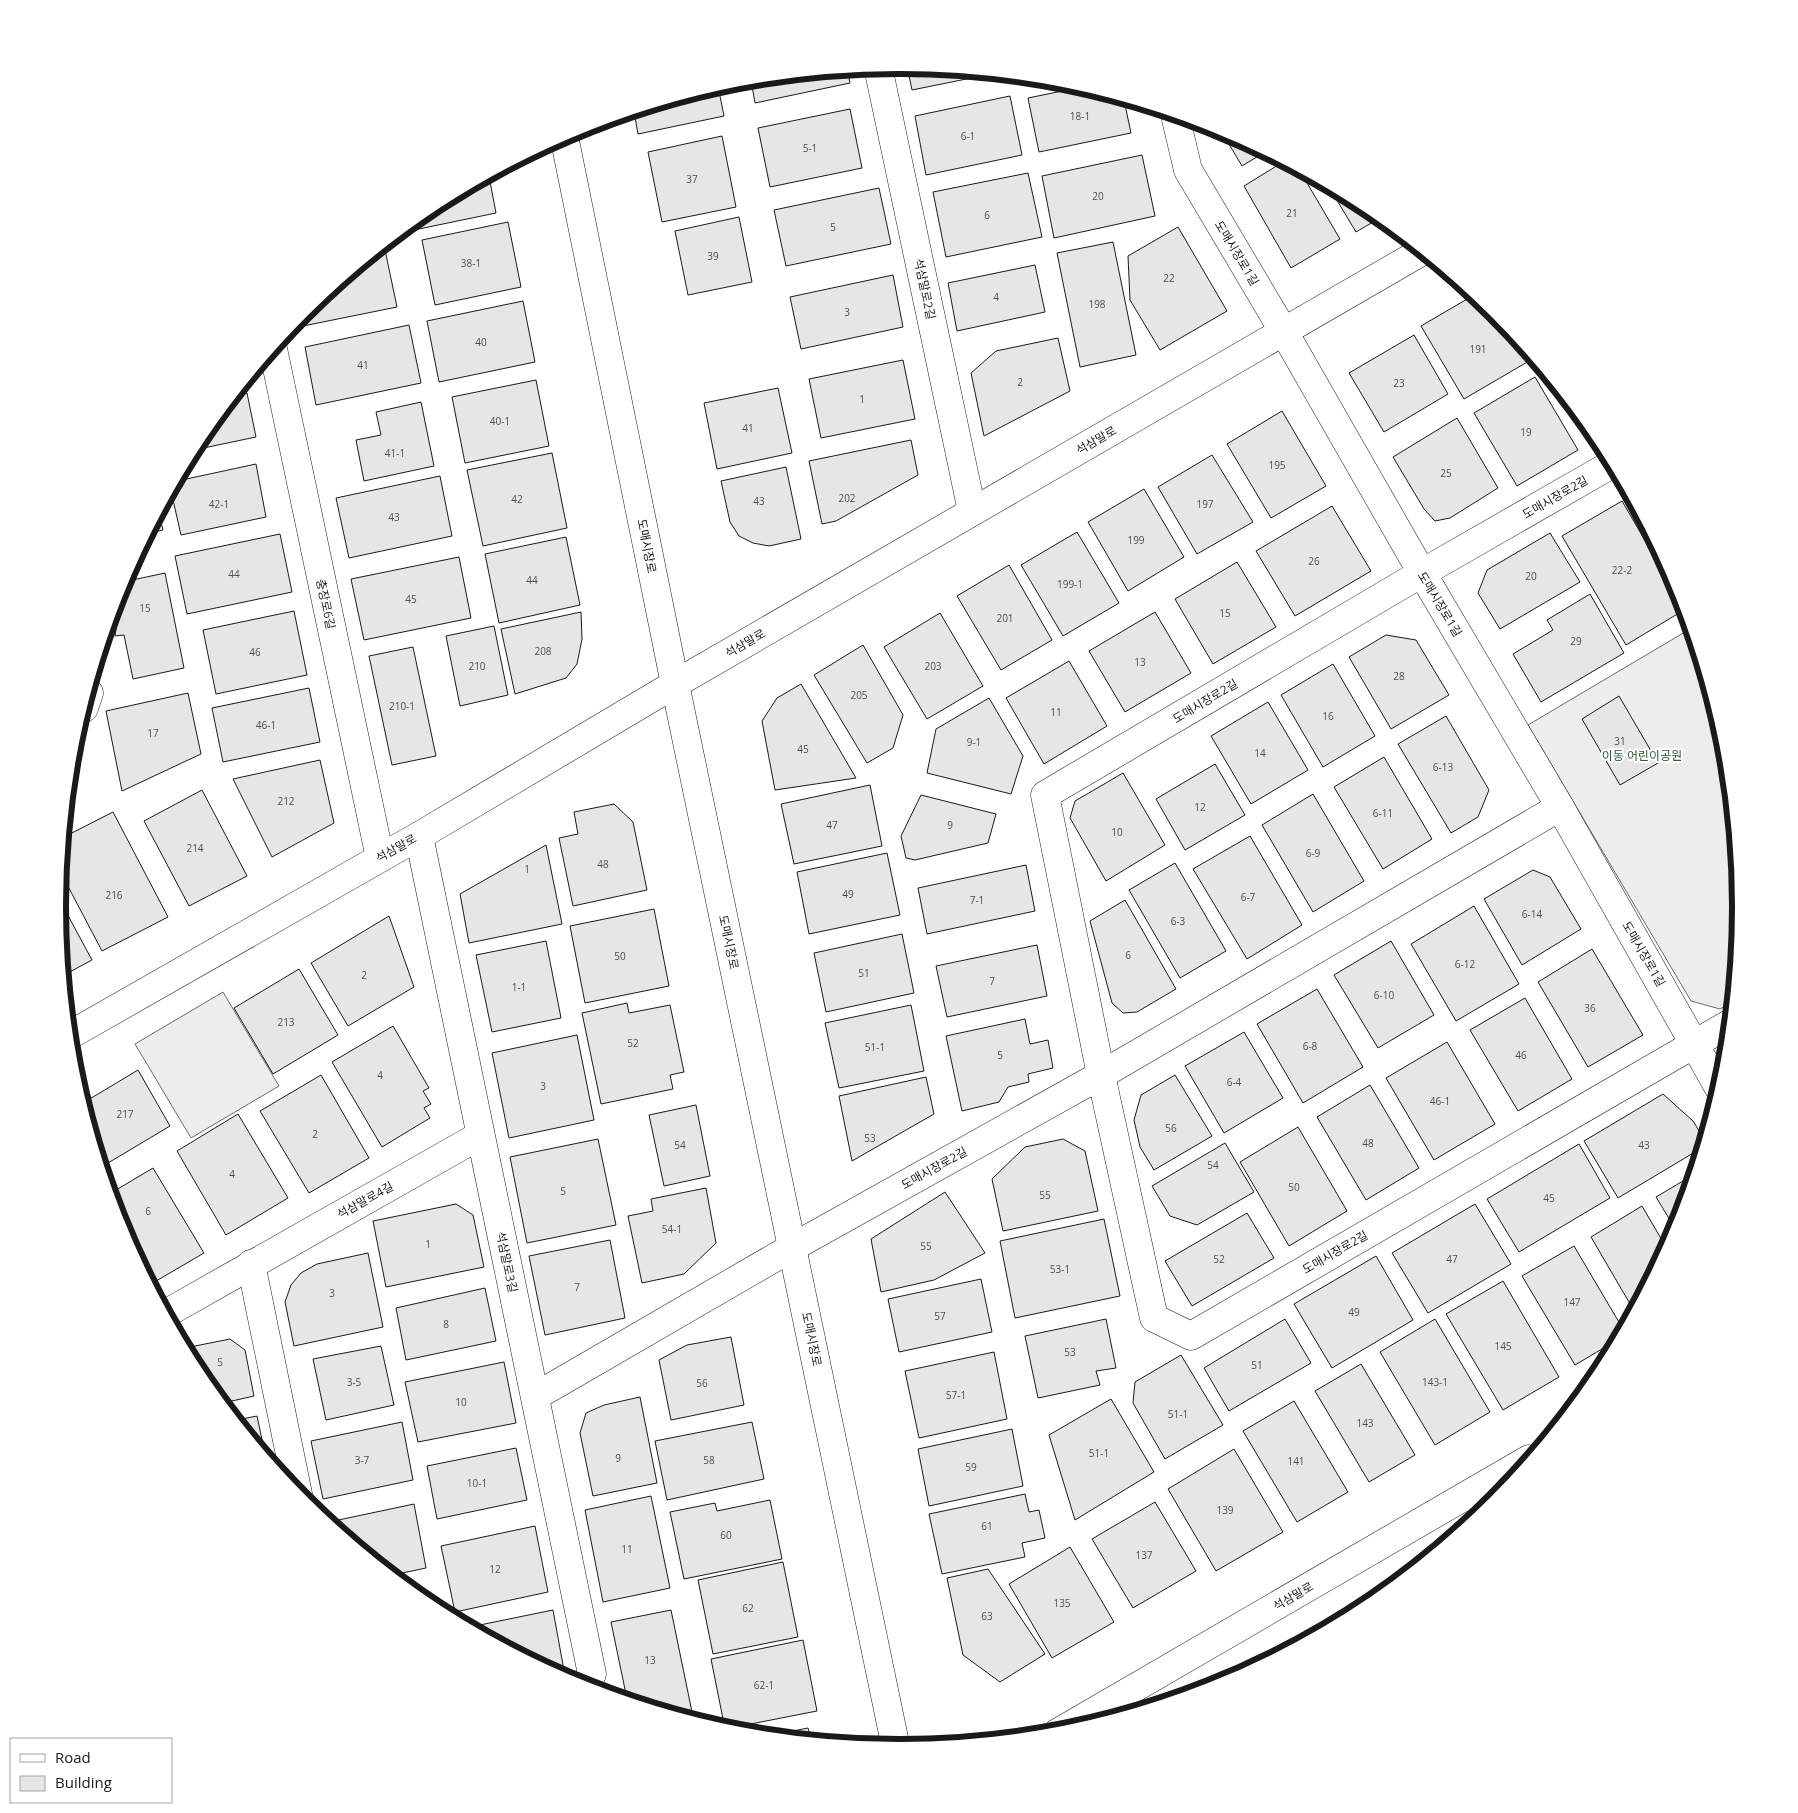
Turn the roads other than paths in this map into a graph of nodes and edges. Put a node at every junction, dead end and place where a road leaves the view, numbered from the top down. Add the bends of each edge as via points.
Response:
1 (880, 75) edge
2 (1177, 122) edge
3 (566, 144) edge
4 (1417, 255) edge
5 (1284, 332) junction
6 (274, 356) edge
7 (1606, 468) edge
8 (972, 511) junction
9 (1422, 573) junction
10 (675, 684) junction
11 (1560, 807) junction
12 (419, 836) junction
13 (380, 858) junction
14 (1723, 1027) edge
15 (76, 1032) edge
16 (1694, 1044) junction
17 (1101, 1076) junction
18 (1714, 1079) edge
19 (479, 1136) junction
20 (793, 1247) junction
21 (251, 1264) junction
22 (171, 1311) edge
23 (536, 1396) junction
24 (1516, 1466) edge
25 (295, 1479) edge
26 (588, 1679) edge
27 (1080, 1719) edge
28 (894, 1739) edge

1 - 8 street, 석삼말로2길
2 - 5 street, 도매시장로1길 via 1188,170
3 - 10 street, 도매시장로
4 - 5 street, 석삼말로
5 - 8 street, 석삼말로
5 - 9 street, 도매시장로1길
6 - 13 street, 충장로6길
7 - 9 street, 도매시장로2길
8 - 10 street, 석삼말로
9 - 11 street, 도매시장로1길
9 - 17 street, 도매시장로2길 via 1045,795
10 - 12 street, 석삼말로
10 - 20 street, 도매시장로
11 - 16 street, 도매시장로1길
11 - 17 street, 도매시장로2길
12 - 13 street, 석삼말로
12 - 19 street, 석삼말로3길
13 - 15 street, 석삼말로
14 - 16 street, 도매시장로2길
16 - 17 street, 도매시장로2길 via 1190,1336 1154,1318
16 - 18 street, 도매시장로1길
17 - 20 street, 도매시장로2길
19 - 21 street, 석삼말로4길
19 - 23 street, 석삼말로3길
20 - 23 street, 도매시장로2길
20 - 28 street, 도매시장로
21 - 22 street, 석삼말로4길
21 - 25 street
23 - 26 street, 석삼말로3길 via 592,1674
24 - 27 street, 석삼말로

